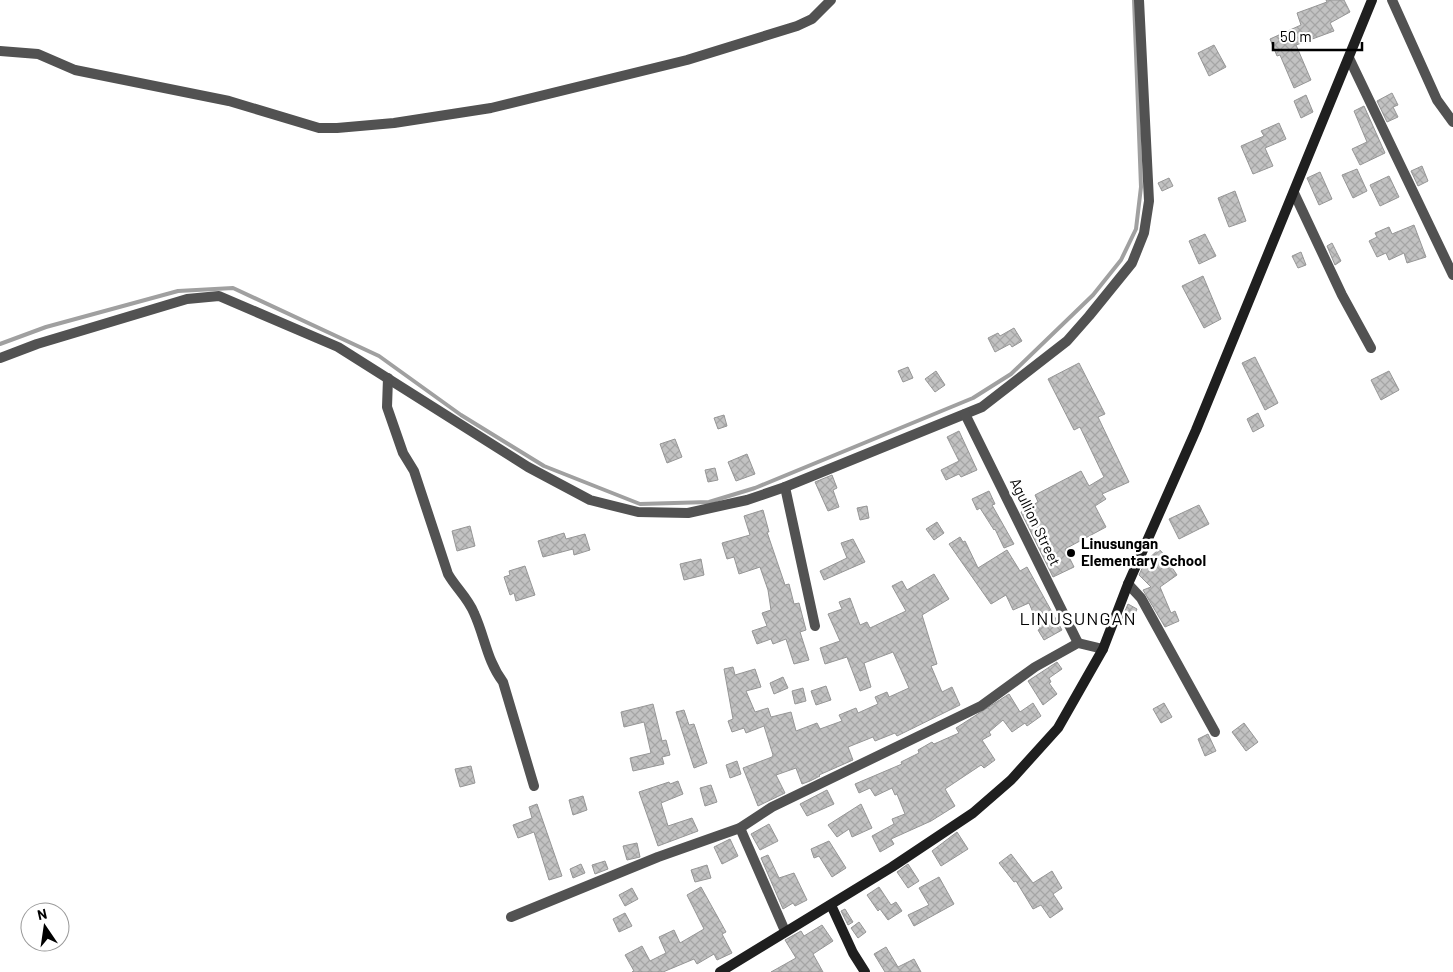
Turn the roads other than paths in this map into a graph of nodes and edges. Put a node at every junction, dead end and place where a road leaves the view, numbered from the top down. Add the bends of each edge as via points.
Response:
1 (831, 0) edge
2 (1139, 0) edge
3 (1372, 0) edge
4 (1392, 0) edge
5 (0, 50) edge
6 (1348, 58) junction
7 (1453, 122) edge
8 (1294, 193) junction
9 (1453, 275) edge
10 (1372, 348) dead end
11 (0, 358) edge
12 (388, 378) junction
13 (965, 414) junction
14 (785, 487) junction
15 (1128, 584) junction
16 (815, 626) dead end
17 (1078, 643) junction
18 (1103, 649) junction
19 (1215, 732) dead end
20 (534, 786) dead end
21 (740, 828) junction
22 (831, 904) junction
23 (511, 917) dead end
24 (785, 930) junction
25 (720, 972) edge
26 (866, 972) edge

1 - 5 street via 812,19 797,26 687,60 490,108 359,127 318,128 229,101 75,70 38,54
2 - 13 street via 1149,201 1144,233 1132,263 1067,341 982,407
3 - 6 street
4 - 7 street via 1437,100
6 - 8 street
6 - 9 street
8 - 10 street via 1342,295
8 - 15 street
11 - 12 street via 187,299 220,296 338,347
12 - 14 street via 528,467 590,500 638,512 688,513 747,500
12 - 20 street via 387,407 403,453 414,471 448,574 468,599 493,668 503,682
13 - 14 street
13 - 17 street, Agullion Street
14 - 16 street
15 - 18 street
15 - 19 street via 1141,598
17 - 18 street
17 - 21 street via 981,706 772,807
18 - 22 street via 1058,728 1011,780 936,839
21 - 23 street via 658,857
21 - 24 street
22 - 24 street
22 - 26 street via 852,953
24 - 25 street

